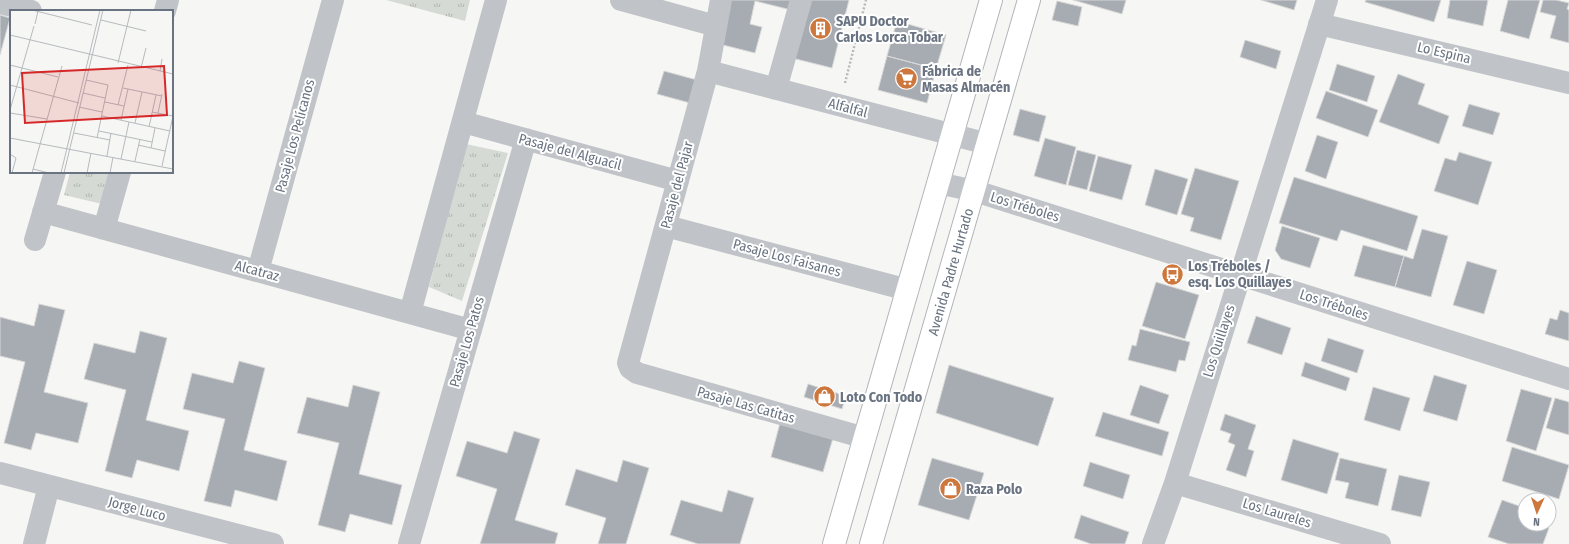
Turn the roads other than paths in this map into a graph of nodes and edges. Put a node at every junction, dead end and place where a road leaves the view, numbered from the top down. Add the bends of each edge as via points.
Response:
1 (168, 0) edge
2 (333, 0) edge
3 (496, 0) edge
4 (621, 0) edge
5 (721, 0) edge
6 (801, 0) edge
7 (991, 0) edge
8 (1030, 0) edge
9 (1327, 0) edge
10 (0, 2) edge
11 (28, 10) edge
12 (165, 10) edge
13 (1319, 24) junction
14 (716, 26) junction
15 (708, 71) junction
16 (1569, 83) edge
17 (776, 89) junction
18 (462, 122) junction
19 (952, 135) junction
20 (526, 139) junction
21 (988, 144) junction
22 (55, 173) edge
23 (120, 173) edge
24 (678, 181) junction
25 (938, 183) junction
26 (975, 191) junction
27 (43, 212) junction
28 (666, 226) junction
29 (104, 229) junction
30 (35, 240) dead end
31 (258, 271) junction
32 (1240, 275) junction
33 (908, 290) junction
34 (410, 313) junction
35 (471, 330) junction
36 (630, 368) joint
37 (1569, 379) edge
38 (865, 438) junction
39 (0, 473) edge
40 (1174, 483) junction
41 (49, 486) junction
42 (250, 541) edge
43 (34, 544) edge
44 (273, 544) edge
45 (409, 544) edge
46 (834, 544) edge
47 (871, 544) edge
48 (1152, 544) edge
49 (1380, 544) edge

1 - 12 street
2 - 31 street, Pasaje Los Pelícanos
3 - 18 street
4 - 14 street
5 - 14 street, Pasaje del Pajar
6 - 17 street
7 - 19 main road
8 - 21 main road, Avenida Padre Hurtado
9 - 13 street, Los Quillayes
10 - 11 street
13 - 16 street, Lo Espina
13 - 32 street, Los Quillayes
14 - 15 street, Pasaje del Pajar
15 - 17 street, Alfalfal
15 - 24 street, Pasaje del Pajar
17 - 19 street, Alfalfal
18 - 20 street, Pasaje del Alguacil
18 - 34 street
19 - 21 street, Alfalfal
19 - 25 main road
20 - 24 street, Pasaje del Alguacil
20 - 35 street, Pasaje Los Patos
21 - 26 main road, Avenida Padre Hurtado
22 - 27 street
23 - 29 street
24 - 28 street, Pasaje del Pajar
25 - 26 street, Los Tréboles
25 - 33 main road
26 - 32 street, Los Tréboles
26 - 47 main road, Avenida Padre Hurtado
27 - 29 street, Alcatraz
27 - 30 street
28 - 33 street, Pasaje Los Faisanes
28 - 36 street, Pasaje del Pajar via 629,358
29 - 31 street, Alcatraz
31 - 34 street, Alcatraz
32 - 37 street, Los Tréboles
32 - 40 street, Los Quillayes
33 - 38 main road
34 - 35 street, Alcatraz
35 - 45 street, Pasaje Los Patos
36 - 38 street, Pasaje Las Catitas via 637,374
38 - 46 main road
39 - 41 street, Jorge Luco
40 - 48 street, Los Quillayes
40 - 49 street, Los Laureles
41 - 42 street, Jorge Luco
41 - 43 street
42 - 44 street, Jorge Luco

